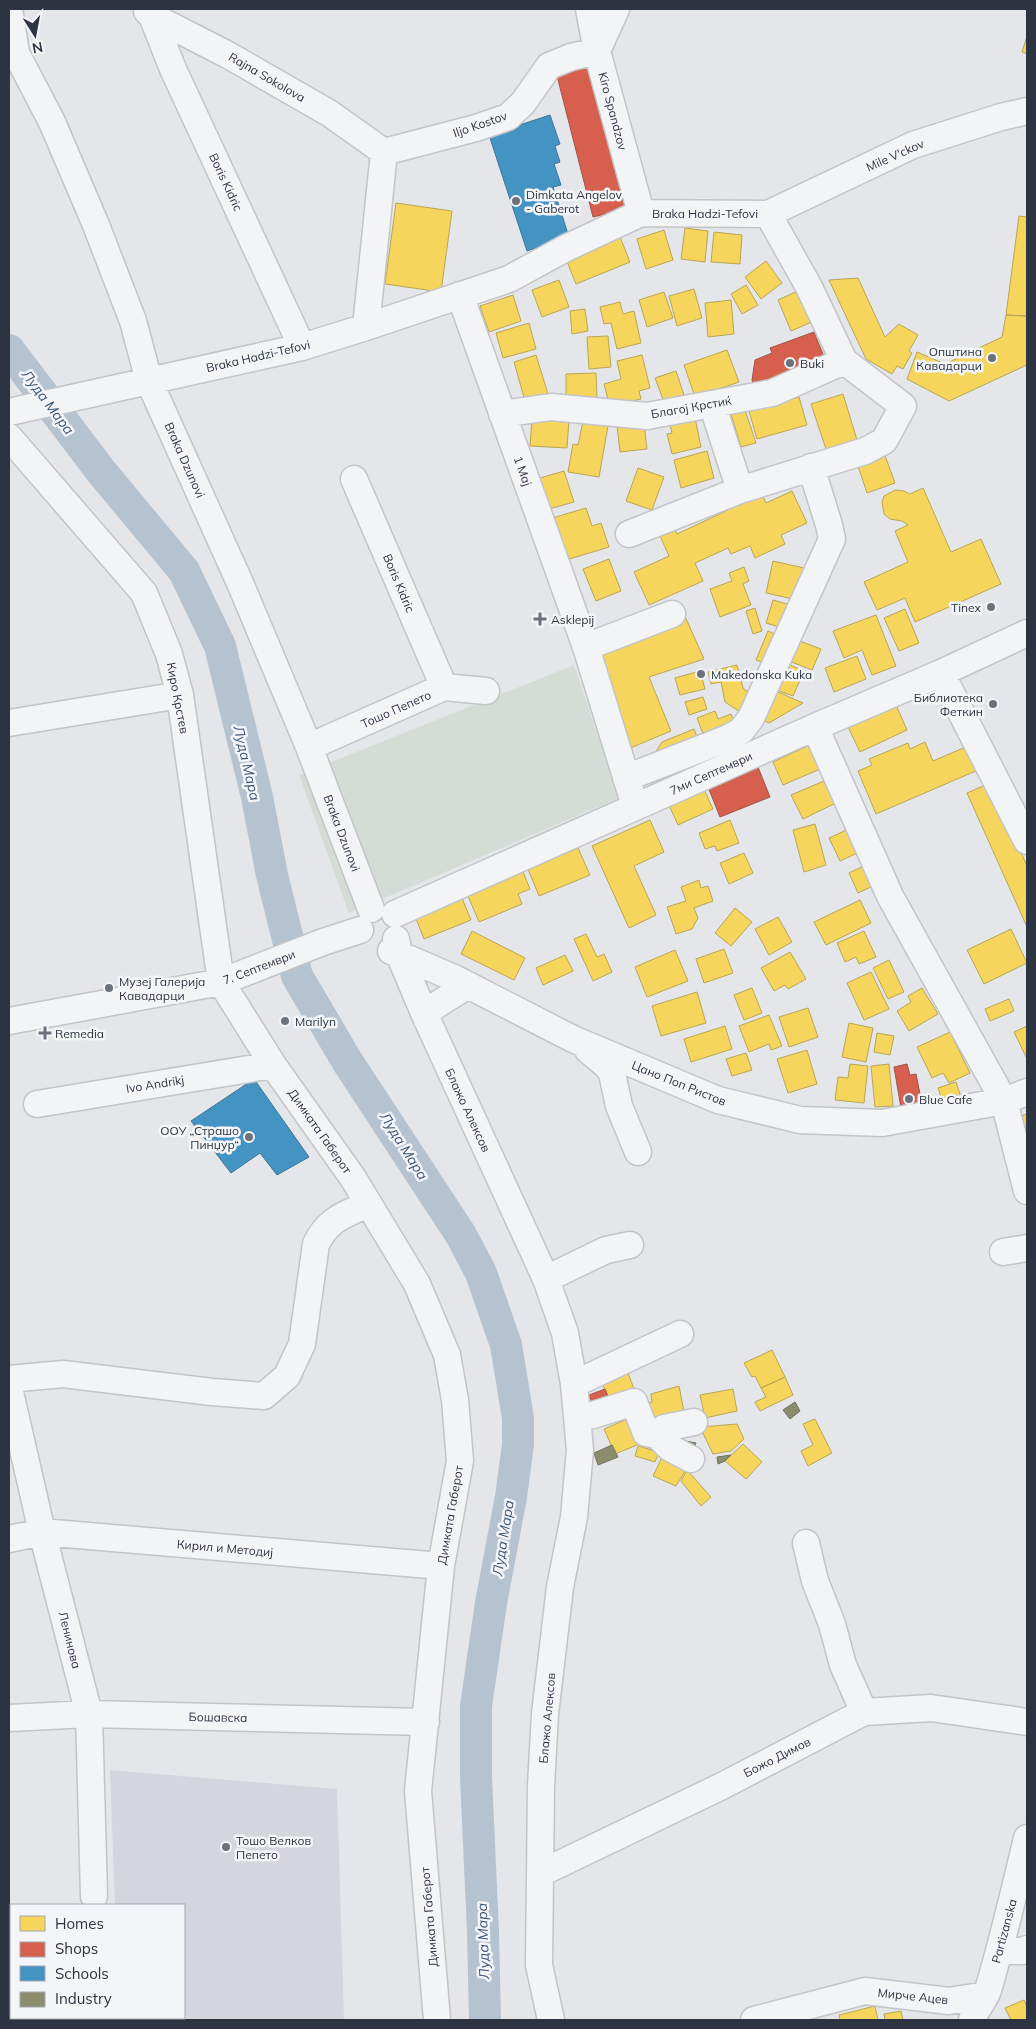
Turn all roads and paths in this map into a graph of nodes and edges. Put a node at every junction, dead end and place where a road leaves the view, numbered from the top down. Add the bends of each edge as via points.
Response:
1 (9, 9) edge
2 (589, 9) edge
3 (616, 9) edge
4 (149, 12) edge
5 (597, 51) junction
6 (1027, 111) edge
7 (384, 152) junction
8 (641, 213) junction
9 (768, 214) junction
10 (460, 295) junction
11 (366, 327) junction
12 (302, 346) junction
13 (844, 361) junction
14 (140, 383) junction
15 (712, 404) junction
16 (9, 412) edge
17 (502, 414) junction
18 (9, 437) edge
19 (811, 467) junction
20 (354, 479) dead end
21 (740, 490) junction
22 (630, 534) dead end
23 (672, 614) dead end
24 (1027, 633) edge
25 (586, 647) junction
26 (942, 673) junction
27 (444, 687) junction
28 (486, 691) dead end
29 (180, 695) junction
30 (9, 723) edge
31 (815, 727) junction
32 (309, 748) junction
33 (626, 778) junction
34 (635, 806) junction
35 (1027, 841) edge
36 (375, 918) junction
37 (392, 947) junction
38 (221, 982) junction
39 (468, 986) junction
40 (424, 1013) junction
41 (9, 1021) edge
42 (573, 1039) junction
43 (273, 1065) junction
44 (1016, 1096) edge
45 (37, 1104) dead end
46 (638, 1152) dead end
47 (1027, 1191) edge
48 (368, 1204) junction
49 (630, 1245) dead end
50 (546, 1279) junction
51 (680, 1334) dead end
52 (9, 1379) edge
53 (574, 1384) junction
54 (9, 1388) edge
55 (578, 1417) junction
56 (694, 1422) dead end
57 (657, 1435) junction
58 (691, 1459) dead end
59 (42, 1532) junction
60 (9, 1539) edge
61 (806, 1543) dead end
62 (441, 1566) junction
63 (864, 1712) junction
64 (89, 1714) junction
65 (9, 1718) edge
66 (426, 1722) junction
67 (1027, 1722) edge
68 (1027, 1838) edge
69 (541, 1873) junction
70 (94, 1896) dead end
71 (1019, 1953) edge
72 (986, 1995) junction
73 (437, 2020) edge
74 (552, 2020) edge
75 (754, 2020) edge
76 (972, 2020) edge
77 (989, 2020) edge

1 - 14 street, Braka Dzunovi via 16,53 52,122 133,322
2 - 5 street, Kiro Spandzov
3 - 5 street
4 - 7 street, Rajna Sokolova via 329,113
4 - 12 street, Boris Kidric
5 - 7 street, Iljo Kostov via 549,66 523,103 508,117
5 - 8 street, Kiro Spandzov
6 - 9 street, Mile V'ckov via 913,145
7 - 11 street
8 - 9 street, Braka Hadzi-Tefovi
8 - 10 street, Braka Hadzi-Tefovi via 509,279
9 - 13 street, Braka Hadzi-Tefovi via 809,287
10 - 11 street, Braka Hadzi-Tefovi
10 - 17 street, 1 Maj
11 - 12 street, Braka Hadzi-Tefovi
12 - 14 street, Braka Hadzi-Tefovi
13 - 15 street, Благој Крстиќ via 772,393
13 - 19 street, Braka Hadzi-Tefovi via 903,406 884,441 865,451
14 - 16 street, Braka Hadzi-Tefovi
14 - 32 street, Braka Dzunovi via 240,583
15 - 17 street, Благој Крстиќ via 648,416 551,407
15 - 21 street
17 - 25 street, 1 Maj
18 - 29 street, Киро Крстев via 144,593 169,654
19 - 21 street
19 - 33 street via 832,539 751,718 741,731 728,738
20 - 27 street, Boris Kidric
21 - 22 street
23 - 25 street
24 - 26 street, 7ми Септември
25 - 33 street, 1 Maj
26 - 31 street, 7ми Септември
26 - 35 street
27 - 28 street, Тошо Пепето
27 - 32 street, Тошо Пепето
29 - 30 street
29 - 38 street, Киро Крстев
31 - 34 street, 7ми Септември
31 - 44 street via 890,896
32 - 36 street, Braka Dzunovi
33 - 34 street, 1 Maj
34 - 36 street, 7ми Септември
36 - 37 street via 399,922 400,931
36 - 37 street, Цано Поп Ристов via 363,938 371,945
36 - 38 street, 7. Септември
37 - 39 street, Цано Поп Ристов
37 - 40 street, Блажо Алексов
38 - 41 street, 7. Септември
38 - 43 street, Димката Габерот
39 - 40 street
39 - 42 street, Цано Поп Ристов
40 - 50 street, Блажо Алексов
42 - 44 street, Цано Поп Ристов via 718,1100 800,1120 882,1123
42 - 46 street via 612,1073 619,1106
43 - 45 street, Ivo Andrikj
43 - 48 street, Димката Габерот
44 - 47 street
48 - 52 street via 334,1219 322,1231 316,1244 302,1344 287,1376 264,1396 63,1374
48 - 62 street, Димката Габерот via 417,1284 447,1354 460,1461
49 - 50 street via 606,1250
50 - 53 street, Блажо Алексов via 565,1333
51 - 53 street
53 - 55 street, Блажо Алексов
54 - 59 street, Ленинова
55 - 57 street via 634,1402 646,1434
55 - 69 street, Блажо Алексов via 580,1450 574,1516 560,1587 545,1714
56 - 57 street via 664,1428
57 - 58 street via 670,1448
59 - 60 street, Кирил и Методиј
59 - 62 street, Кирил и Методиј
59 - 64 street, Ленинова
61 - 63 street via 843,1665
62 - 66 street, Димката Габерот
63 - 67 street, Божо Димов via 931,1708
63 - 69 street, Божо Димов via 722,1786
64 - 65 street, Бошавска
64 - 66 street, Бошавска
64 - 70 street, Ленинова
66 - 73 street, Димката Габерот via 418,1790
68 - 71 street, Partizanska
69 - 74 street, Блажо Алексов via 539,1965
71 - 72 street, Partizanska
72 - 75 street, Мирче Ацев via 949,2001 865,1991
72 - 76 street, Partizanska
72 - 77 street

